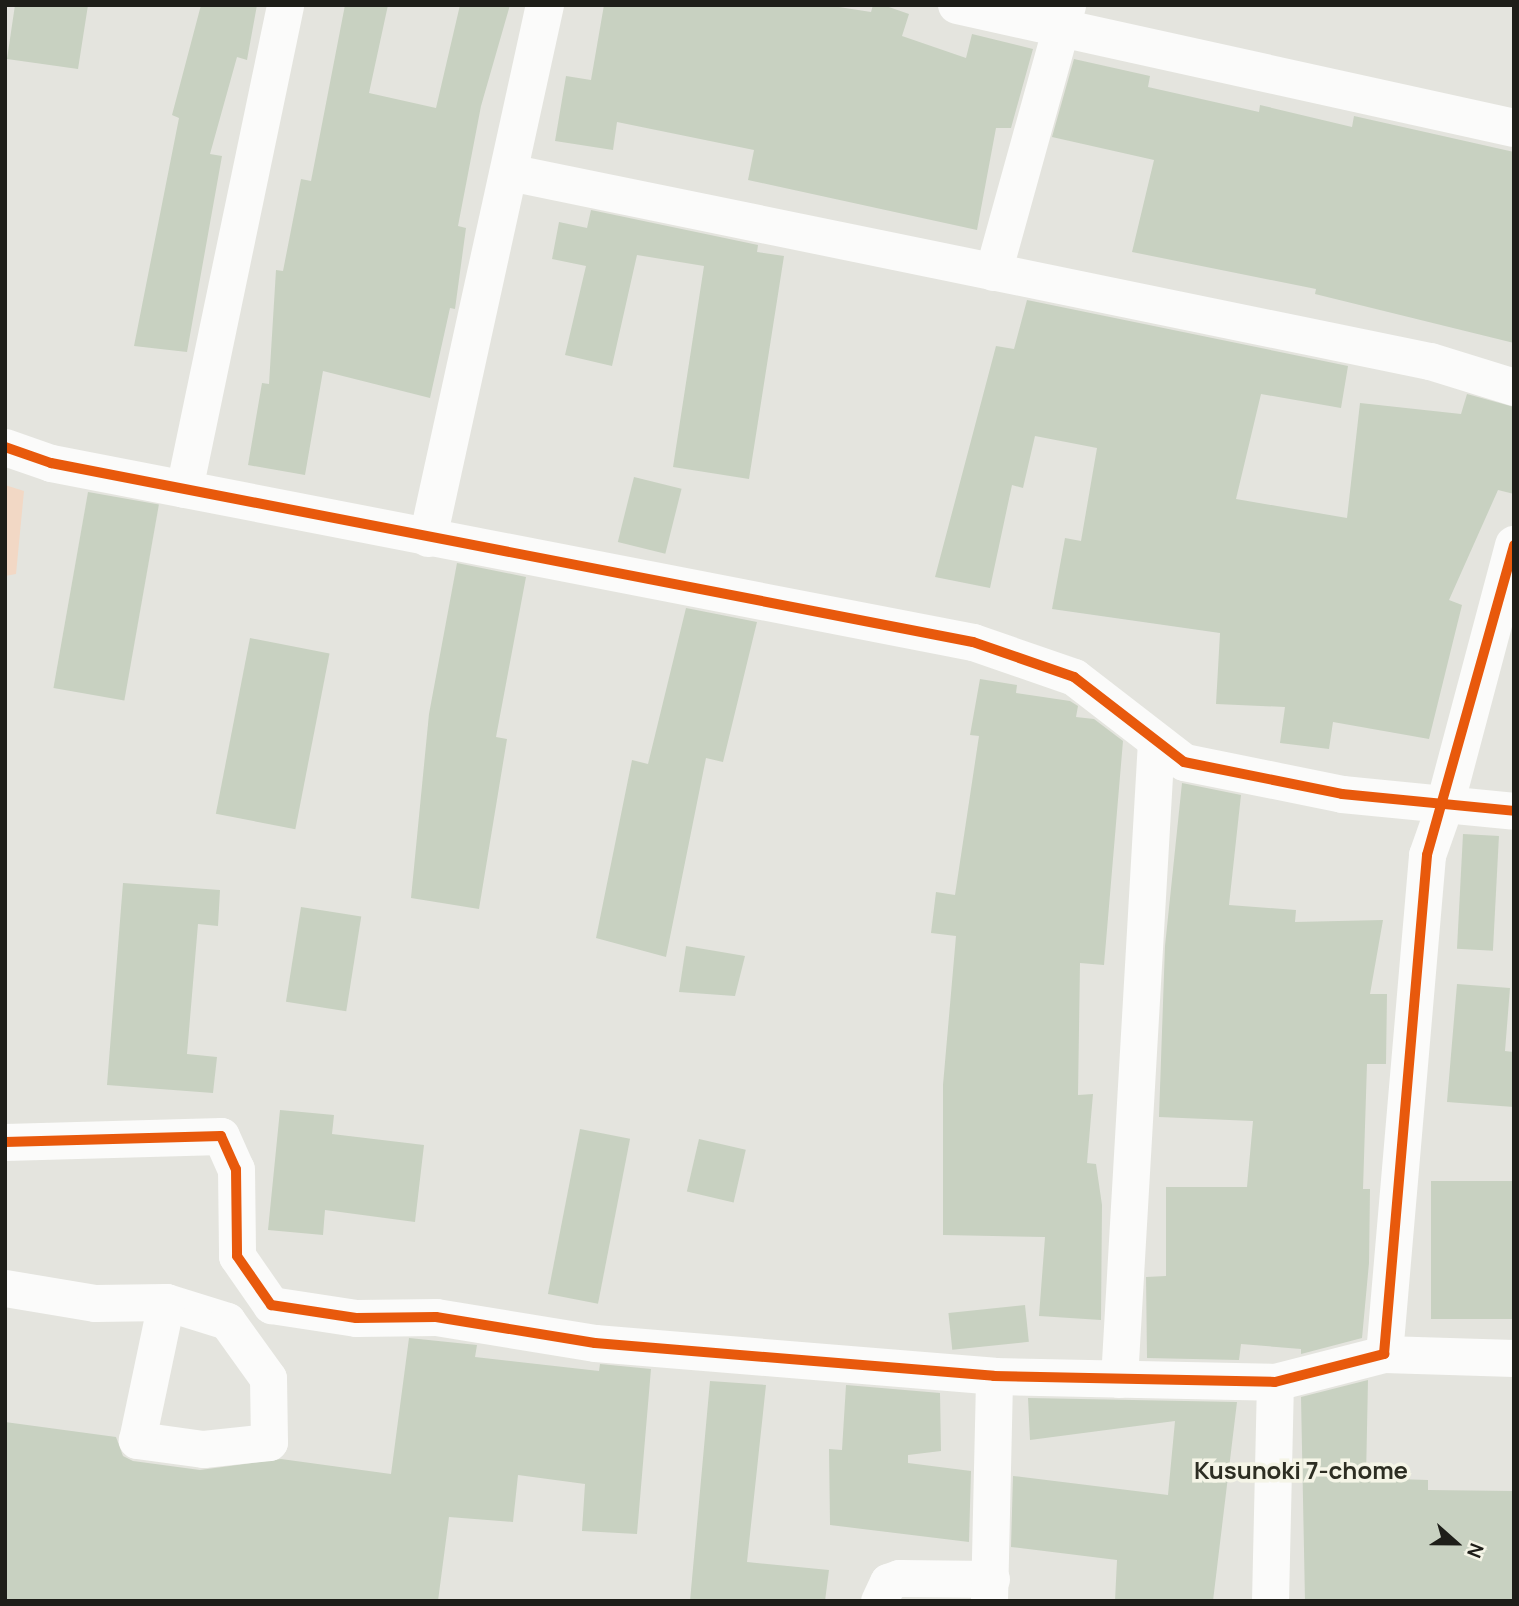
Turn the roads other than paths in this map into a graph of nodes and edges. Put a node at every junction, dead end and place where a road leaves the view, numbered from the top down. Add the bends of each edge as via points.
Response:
1 (285, 5) edge
2 (545, 5) edge
3 (957, 5) edge
4 (1064, 16) edge
5 (1514, 128) edge
6 (509, 172) junction
7 (993, 272) junction
8 (1514, 387) edge
9 (5, 447) edge
10 (184, 489) junction
11 (428, 538) junction
12 (1514, 545) edge
13 (1156, 741) junction
14 (1446, 801) junction
15 (1514, 811) edge
16 (5, 1142) edge
17 (5, 1288) edge
18 (166, 1302) junction
19 (1384, 1354) junction
20 (1514, 1358) edge
21 (994, 1376) junction
22 (1119, 1379) junction
23 (1275, 1382) junction
24 (990, 1590) edge
25 (879, 1601) edge
26 (1270, 1601) edge

1 - 10 street
2 - 6 street
3 - 4 street
4 - 5 street
4 - 7 street
6 - 7 street
6 - 11 street
7 - 8 street via 1430,362
9 - 10 street
10 - 11 street
11 - 13 street via 973,642 1074,677
12 - 14 street
13 - 14 street via 1184,762 1342,794
13 - 22 street
14 - 15 street
14 - 19 street via 1427,855
16 - 21 street via 221,1136 236,1169 237,1255 271,1305 356,1318 436,1317 595,1343
17 - 18 street via 95,1303
18 - 18 street via 227,1321 268,1378 269,1442 203,1449 137,1440
19 - 20 street
19 - 23 street
21 - 22 street
21 - 24 street
22 - 23 street
23 - 26 street
24 - 25 street via 899,1578 888,1582

